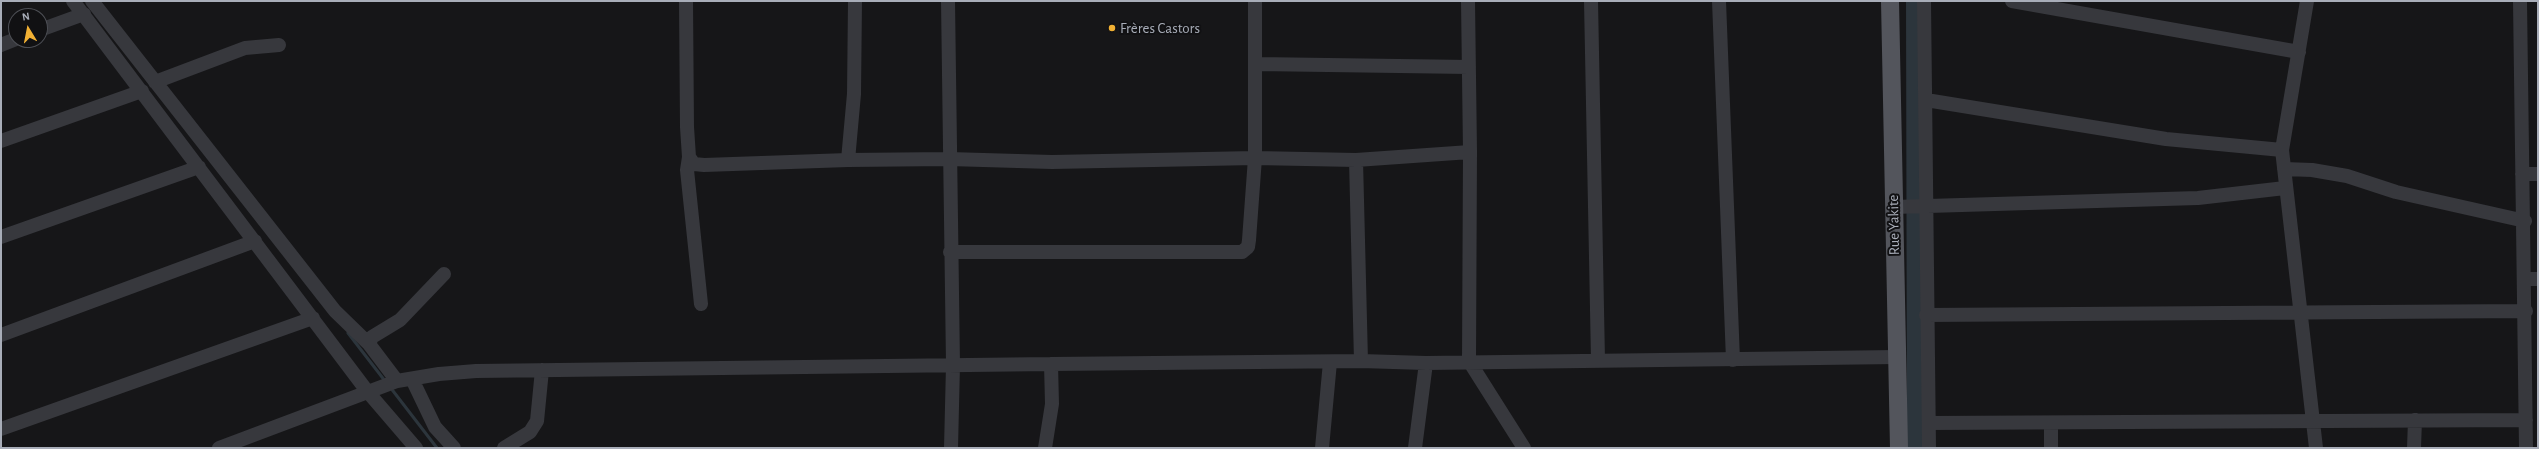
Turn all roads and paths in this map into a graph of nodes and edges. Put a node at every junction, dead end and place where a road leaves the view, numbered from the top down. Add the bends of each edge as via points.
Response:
1 (73, 1) edge
2 (92, 1) edge
3 (686, 1) edge
4 (854, 1) edge
5 (948, 1) edge
6 (1255, 1) edge
7 (1468, 1) edge
8 (1591, 1) edge
9 (1719, 1) edge
10 (1890, 1) edge
11 (1924, 1) edge
12 (2012, 1) edge
13 (2307, 1) edge
14 (2520, 1) edge
15 (84, 14) junction
16 (48, 27) edge
17 (279, 45) dead end
18 (2299, 52) junction
19 (1256, 64) junction
20 (1469, 67) junction
21 (155, 82) junction
22 (142, 91) junction
23 (1926, 100) junction
24 (1, 141) edge
25 (2282, 150) junction
26 (1470, 152) junction
27 (689, 157) junction
28 (1255, 158) junction
29 (949, 159) junction
30 (848, 160) junction
31 (1356, 160) junction
32 (199, 167) junction
33 (2284, 170) junction
34 (2522, 174) junction
35 (2538, 174) edge
36 (2285, 188) junction
37 (1925, 206) junction
38 (1894, 207) junction
39 (2525, 221) junction
40 (1, 237) edge
41 (255, 241) junction
42 (950, 252) junction
43 (444, 274) dead end
44 (2531, 279) edge
45 (701, 304) dead end
46 (2301, 311) junction
47 (2526, 311) junction
48 (1926, 315) junction
49 (313, 318) junction
50 (1, 335) edge
51 (369, 344) junction
52 (1897, 357) junction
53 (1598, 360) junction
54 (1733, 360) junction
55 (1360, 361) junction
56 (1469, 361) junction
57 (1330, 362) junction
58 (1426, 363) junction
59 (1051, 364) junction
60 (953, 365) junction
61 (542, 370) junction
62 (412, 379) junction
63 (397, 381) junction
64 (370, 390) junction
65 (2414, 420) junction
66 (2526, 420) junction
67 (2314, 422) junction
68 (1929, 423) junction
69 (2050, 424) junction
70 (1, 429) edge
71 (219, 448) edge
72 (416, 448) edge
73 (454, 448) edge
74 (504, 448) edge
75 (951, 448) edge
76 (1045, 448) edge
77 (1322, 448) edge
78 (1415, 448) edge
79 (1524, 448) edge
80 (1899, 448) edge
81 (1930, 448) edge
82 (2051, 448) edge
83 (2316, 448) edge
84 (2414, 448) edge
85 (2526, 448) edge

1 - 15 street
2 - 21 street
3 - 27 street
4 - 30 street via 854,94
5 - 29 street
6 - 19 street
7 - 20 street
8 - 53 street
9 - 54 street
10 - 38 main road, Rue Yakite
11 - 23 street
12 - 18 street
13 - 18 street
14 - 34 street
15 - 16 street
15 - 22 street
17 - 21 street via 245,48
18 - 25 street
19 - 20 street
19 - 28 street
20 - 26 street
21 - 51 street via 335,311
22 - 24 street
22 - 32 street
23 - 25 street via 2166,139
23 - 37 street
25 - 33 street
26 - 31 street
26 - 56 street
27 - 30 street via 694,164 704,165
27 - 45 street via 687,170
28 - 29 street via 1052,162
28 - 31 street
28 - 42 street via 1249,240 1248,247 1242,252
29 - 30 street
29 - 42 street
31 - 55 street
32 - 40 street
32 - 41 street
33 - 36 street
33 - 39 street via 2312,170 2347,176 2396,192
34 - 35 street
34 - 39 street
36 - 37 street via 2198,198
36 - 46 street
37 - 38 street
37 - 48 street
38 - 52 main road, Rue Yakite
39 - 44 street
41 - 49 street
41 - 50 street
42 - 60 street
43 - 51 street via 400,320 372,337
44 - 47 street
46 - 47 street
46 - 48 street
46 - 67 street
47 - 66 street
48 - 68 street
49 - 64 street
49 - 70 street
51 - 63 street
52 - 54 street
52 - 80 main road, Rue Yakite
53 - 54 street
53 - 56 street
55 - 57 street
55 - 58 street
56 - 58 street
56 - 79 street
57 - 59 street
57 - 77 street
58 - 78 street
59 - 60 street
59 - 76 street via 1052,404
60 - 61 street
60 - 75 street
61 - 62 street via 476,371
61 - 74 street via 537,421 530,432
62 - 63 street
62 - 73 street via 435,427
63 - 64 street
64 - 71 street
64 - 72 street
65 - 66 street
65 - 67 street
65 - 84 street
66 - 85 street
67 - 69 street
67 - 83 street
68 - 69 street
68 - 81 street
69 - 82 street

